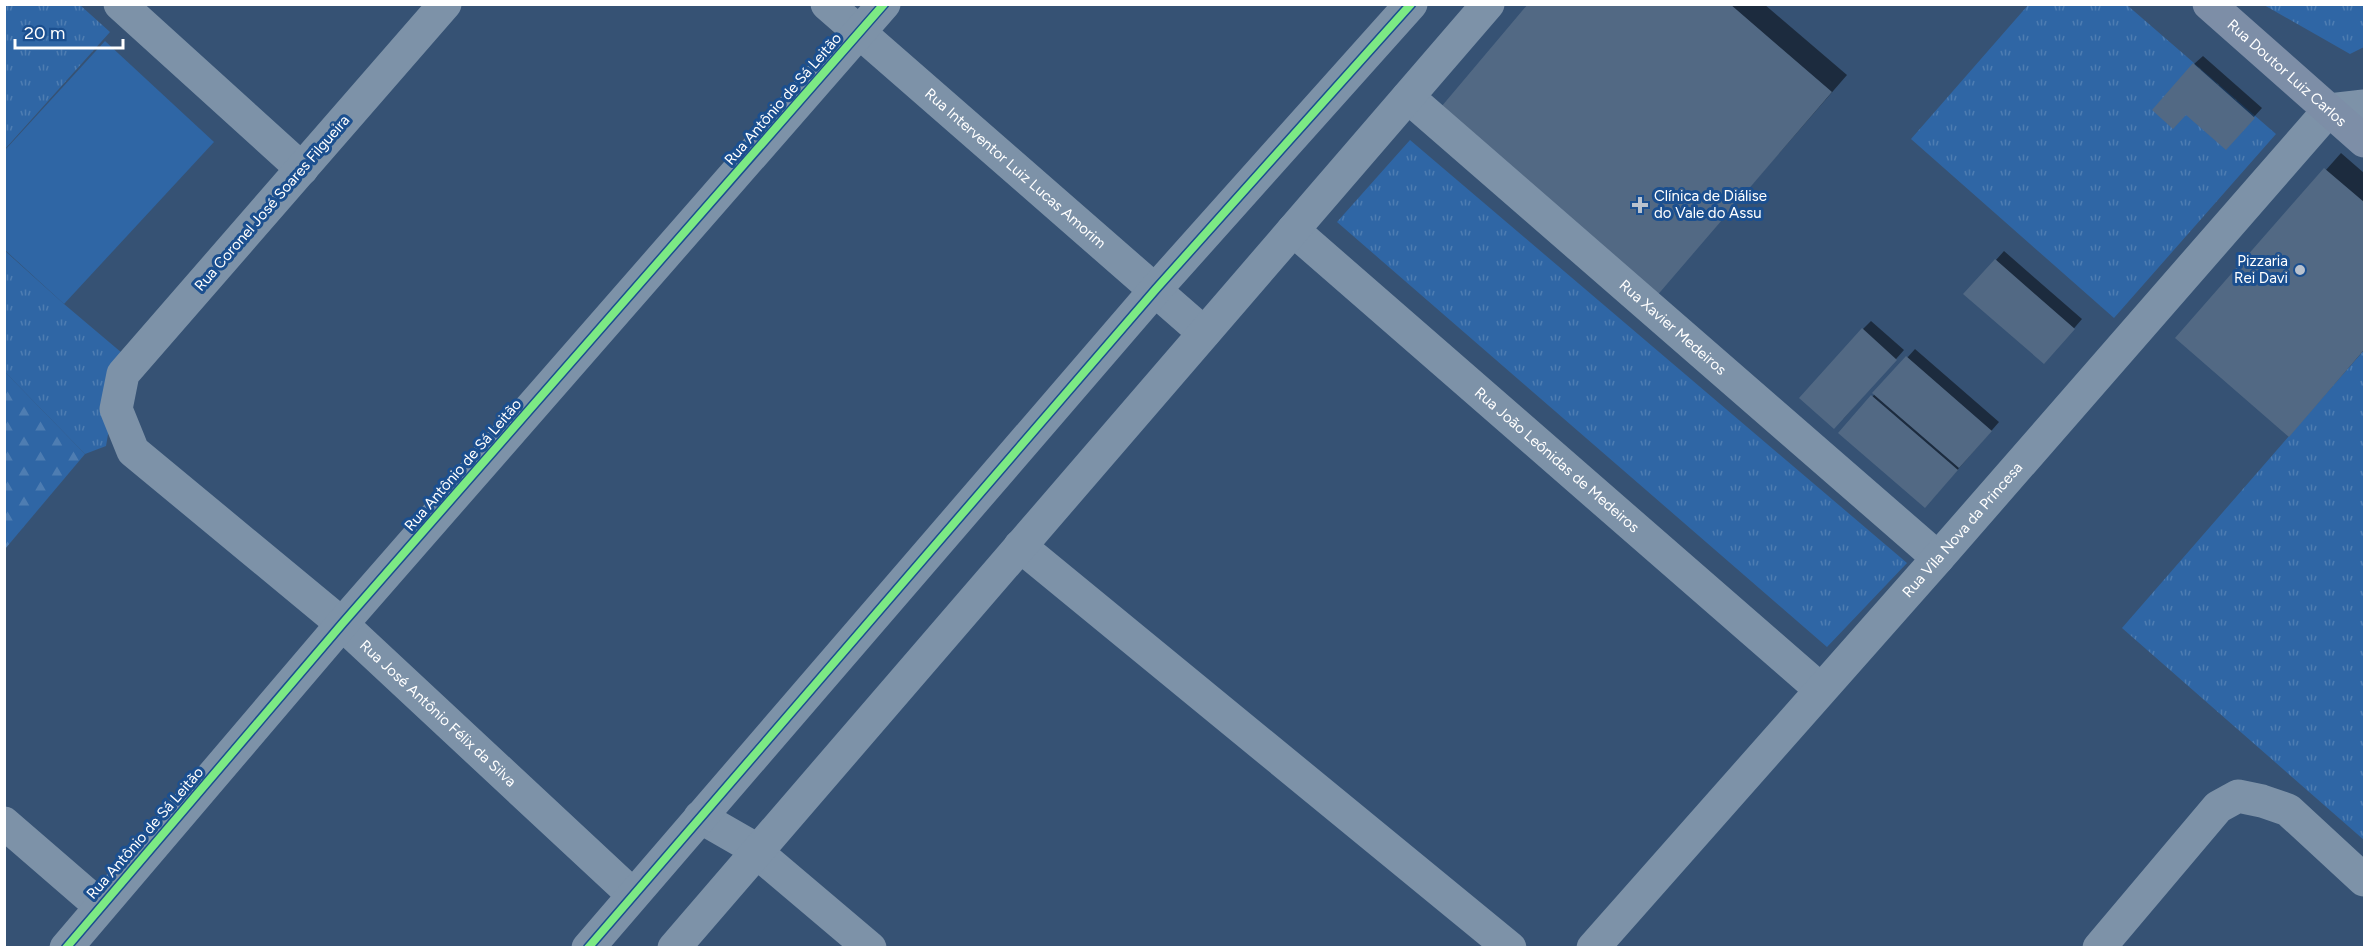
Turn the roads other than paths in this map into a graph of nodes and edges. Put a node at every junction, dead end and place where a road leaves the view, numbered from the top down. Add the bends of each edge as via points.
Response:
1 (120, 4) edge
2 (445, 4) edge
3 (827, 4) edge
4 (884, 4) edge
5 (1411, 4) edge
6 (1488, 4) edge
7 (2209, 4) edge
8 (859, 33) junction
9 (1408, 97) junction
10 (2364, 106) edge
11 (2329, 110) junction
12 (2364, 141) edge
13 (302, 169) junction
14 (1293, 230) junction
15 (1156, 290) junction
16 (1204, 333) junction
17 (116, 409) joint
18 (1020, 546) junction
19 (1938, 558) junction
20 (342, 624) junction
21 (1820, 689) junction
22 (700, 817) junction
23 (4, 823) edge
24 (755, 852) junction
25 (2364, 880) edge
26 (633, 895) junction
27 (100, 906) junction
28 (66, 948) edge
29 (588, 948) edge
30 (674, 948) edge
31 (870, 948) edge
32 (1510, 948) edge
33 (1593, 948) edge
34 (2099, 948) edge

1 - 13 street
2 - 13 street, Rua Coronel José Soares Filgueira
3 - 8 street, Rua Interventor Luiz Lucas Amorim
4 - 8 street, Rua Antônio de Sá Leitão
5 - 15 street
6 - 9 street
7 - 11 main road, Rua Doutor Luiz Carlos
8 - 15 street, Rua Interventor Luiz Lucas Amorim
8 - 20 street, Rua Antônio de Sá Leitão
9 - 14 street
9 - 19 street, Rua Xavier Medeiros
10 - 11 street
11 - 12 main road, Rua Doutor Luiz Carlos
11 - 19 street, Rua Vila Nova da Princesa
13 - 17 street, Rua Coronel José Soares Filgueira via 123,374
14 - 16 street
14 - 21 street, Rua João Leônidas de Medeiros
15 - 16 street, Rua Interventor Luiz Lucas Amorim
15 - 22 street
16 - 18 street
17 - 20 street, Rua José Antônio Félix da Silva via 133,451
18 - 24 street
18 - 32 street
19 - 21 street, Rua Vila Nova da Princesa
20 - 26 street, Rua José Antônio Félix da Silva
20 - 27 street, Rua Antônio de Sá Leitão
21 - 33 street, Rua Vila Nova da Princesa
22 - 24 street
22 - 26 street
23 - 27 street
24 - 30 street
24 - 31 street
25 - 34 street via 2288,810 2238,796 2218,807
26 - 29 street
27 - 28 street, Rua Antônio de Sá Leitão

